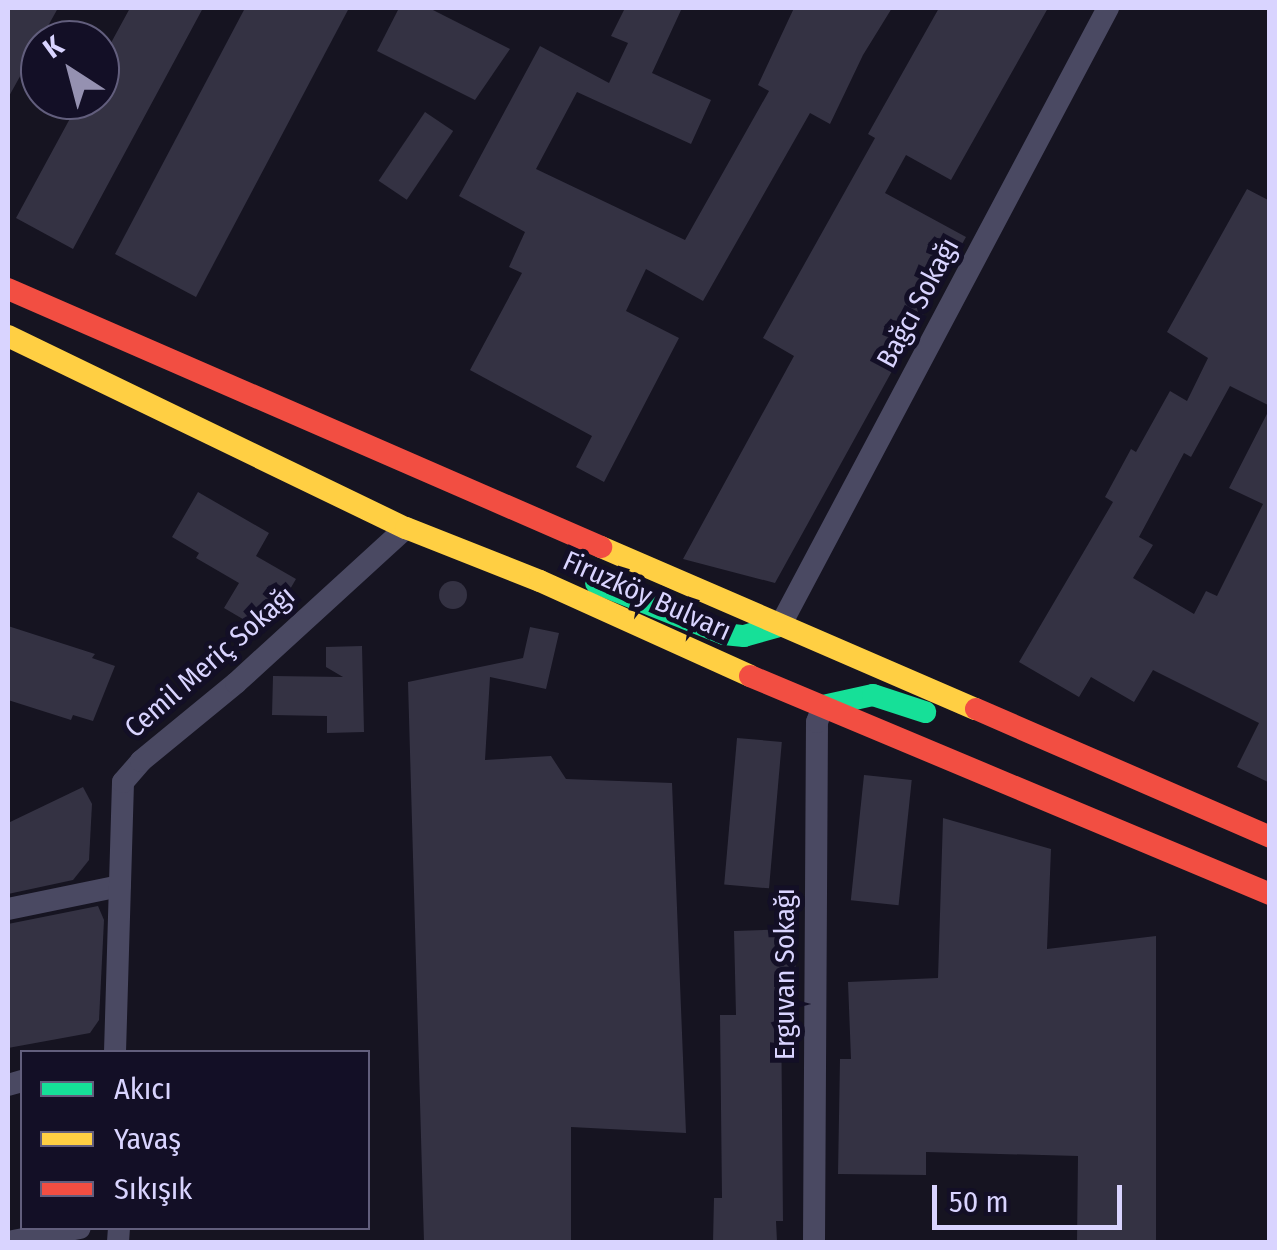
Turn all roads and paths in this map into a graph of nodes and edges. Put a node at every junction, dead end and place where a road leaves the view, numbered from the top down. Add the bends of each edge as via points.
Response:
1 (1108, 8) edge
2 (8, 288) edge
3 (8, 336) edge
4 (406, 528) junction
5 (540, 581) junction
6 (780, 626) junction
7 (822, 706) junction
8 (1078, 754) junction
9 (1270, 837) edge
10 (120, 886) junction
11 (1270, 894) edge
12 (8, 909) edge
13 (115, 1050) edge
14 (70, 1230) edge
15 (8, 1242) edge
16 (814, 1242) edge

1 - 6 street, Bağcı Sokağı
2 - 6 main road, Firuzköy Bulvarı
3 - 4 main road, Firuzköy Bulvarı
4 - 5 main road, Firuzköy Bulvarı
4 - 10 street, Cemil Meriç Sokağı via 123,782
5 - 6 main road via 598,583 724,634
5 - 7 main road, Firuzköy Bulvarı
6 - 8 main road, Firuzköy Bulvarı
7 - 8 main road via 873,695 1004,746
7 - 11 main road, Firuzköy Bulvarı
7 - 16 street, Erguvan Sokağı
8 - 9 main road, Firuzköy Bulvarı
10 - 12 street
10 - 13 street, Cemil Meriç Sokağı
14 - 15 street

